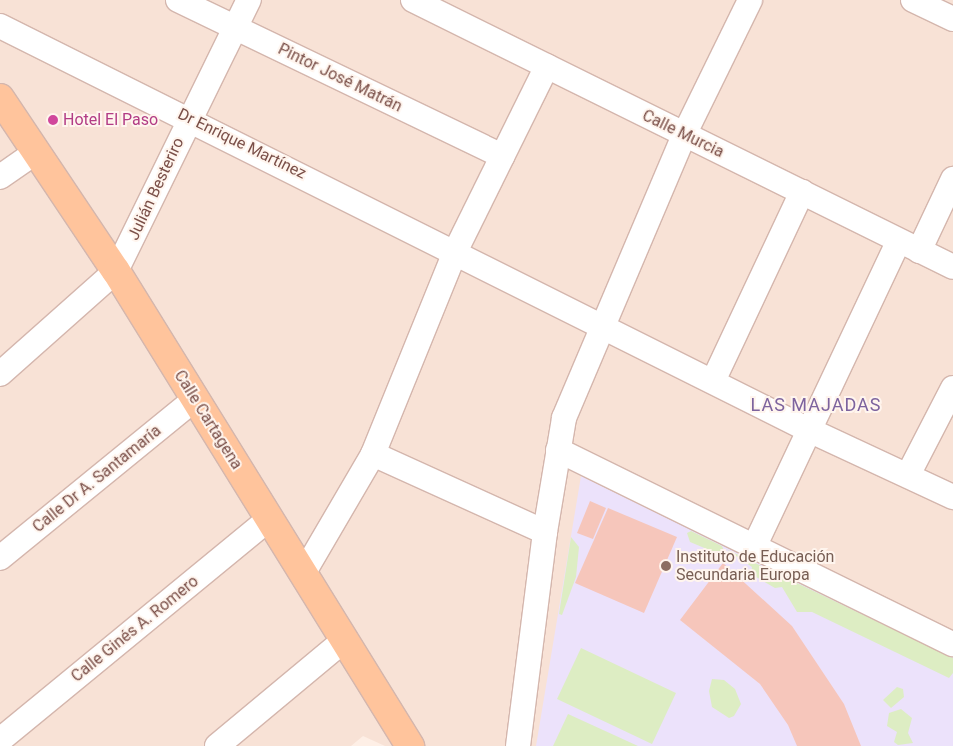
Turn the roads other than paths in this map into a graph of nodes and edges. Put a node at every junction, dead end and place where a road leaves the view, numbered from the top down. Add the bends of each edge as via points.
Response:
1 (178, 0) edge
2 (249, 0) edge
3 (413, 0) edge
4 (750, 0) edge
5 (913, 0) edge
6 (953, 19) edge
7 (0, 26) edge
8 (234, 28) junction
9 (547, 66) junction
10 (0, 98) edge
11 (189, 118) junction
12 (684, 135) junction
13 (36, 152) junction
14 (502, 156) junction
15 (0, 177) edge
16 (953, 180) edge
17 (802, 192) junction
18 (909, 246) junction
19 (456, 250) junction
20 (953, 267) edge
21 (116, 271) junction
22 (604, 327) junction
23 (0, 374) edge
24 (714, 379) junction
25 (953, 388) edge
26 (194, 400) junction
27 (809, 430) junction
28 (558, 450) junction
29 (373, 454) junction
30 (908, 475) junction
31 (953, 497) edge
32 (270, 518) junction
33 (545, 532) junction
34 (755, 545) junction
35 (0, 558) edge
36 (303, 574) junction
37 (342, 642) junction
38 (953, 644) edge
39 (0, 740) edge
40 (217, 746) edge
41 (410, 746) edge
42 (518, 746) edge

1 - 8 street, Pintor José Matrán
2 - 8 street, Julián Besteriro
3 - 9 street, Calle Murcia
4 - 12 street
5 - 6 street
7 - 11 street, Dr Enrique Martínez
8 - 11 street, Julián Besteriro
8 - 14 street, Pintor José Matrán
9 - 12 street, Calle Murcia
9 - 14 street
10 - 13 main road, Calle Cartagena
11 - 19 street, Dr Enrique Martínez
11 - 21 street, Julián Besteriro
12 - 17 street, Calle Murcia
12 - 22 street
13 - 15 street
13 - 21 main road, Calle Cartagena
14 - 19 street
16 - 18 street
17 - 18 street, Calle Murcia
17 - 24 street
18 - 20 street, Calle Murcia
18 - 27 street
19 - 22 street, Dr Enrique Martínez
19 - 29 street
21 - 23 street
21 - 26 main road, Calle Cartagena
22 - 24 street, Dr Enrique Martínez
22 - 28 street via 564,418
24 - 27 street, Dr Enrique Martínez
25 - 30 street
26 - 32 main road, Calle Cartagena
26 - 35 street, Calle Dr A. Santamaría
27 - 30 street, Dr Enrique Martínez
27 - 34 street
28 - 33 street
28 - 34 street
29 - 33 street
29 - 36 street
30 - 31 street, Dr Enrique Martínez
32 - 36 main road, Calle Cartagena
32 - 39 street, Calle Ginés A. Romero
33 - 42 street
34 - 38 street
36 - 37 main road, Calle Cartagena
37 - 40 street
37 - 41 main road, Calle Cartagena

